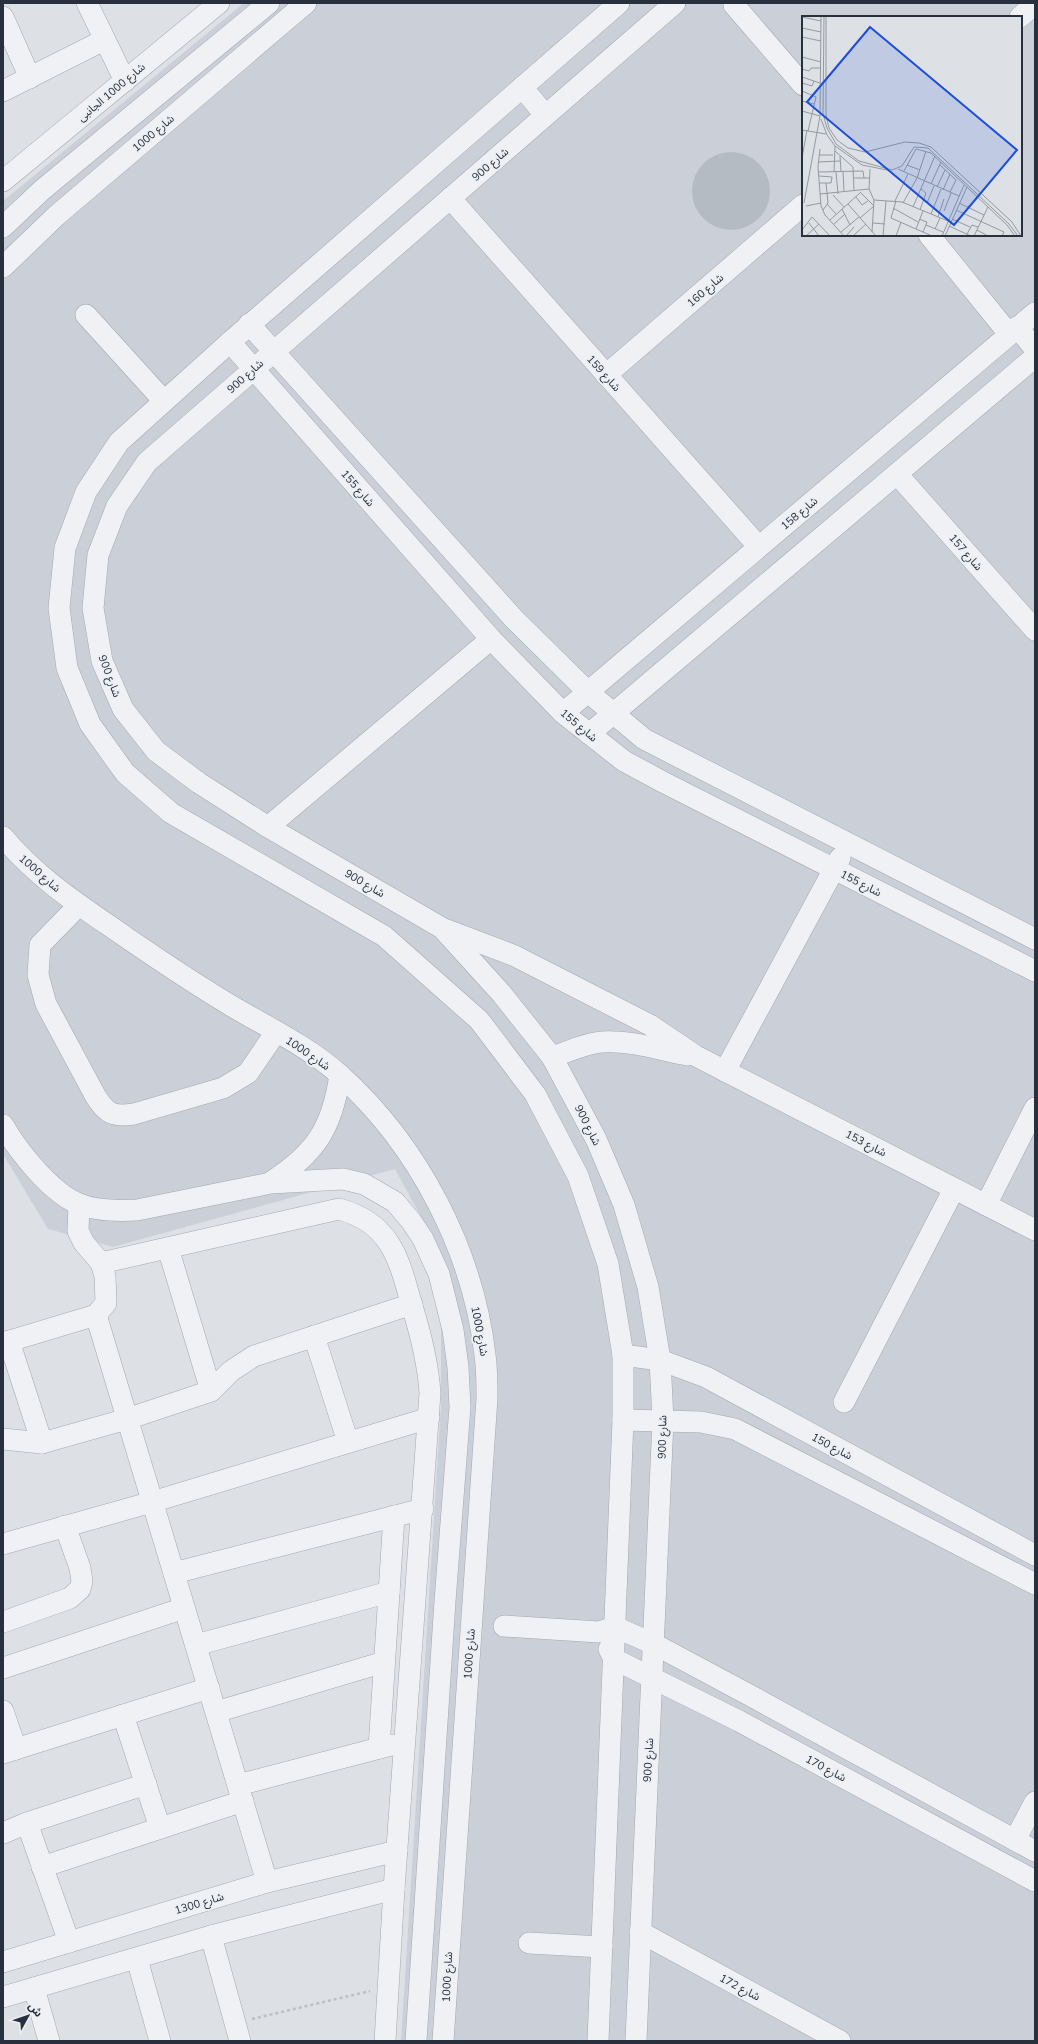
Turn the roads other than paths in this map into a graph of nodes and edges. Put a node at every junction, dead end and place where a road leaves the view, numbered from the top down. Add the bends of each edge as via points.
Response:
1 (87, 3) edge
2 (219, 3) edge
3 (269, 3) edge
4 (306, 3) edge
5 (619, 3) edge
6 (1035, 4) edge
7 (668, 5) edge
8 (734, 5) dead end
9 (1021, 16) edge
10 (3, 17) edge
11 (104, 40) junction
12 (30, 78) junction
13 (125, 81) junction
14 (802, 84) edge
15 (522, 87) junction
16 (3, 91) edge
17 (545, 115) junction
18 (3, 181) edge
19 (450, 198) junction
20 (802, 206) edge
21 (3, 227) edge
22 (930, 236) edge
23 (3, 267) edge
24 (1035, 312) edge
25 (86, 315) dead end
26 (249, 324) junction
27 (1013, 331) junction
28 (230, 342) junction
29 (1035, 349) edge
30 (274, 352) junction
31 (1035, 357) edge
32 (254, 369) junction
33 (606, 375) junction
34 (164, 402) junction
35 (897, 474) junction
36 (759, 547) junction
37 (1035, 630) edge
38 (491, 639) junction
39 (588, 692) junction
40 (563, 714) junction
41 (613, 714) junction
42 (589, 734) junction
43 (268, 828) junction
44 (3, 837) edge
45 (848, 843) junction
46 (834, 869) junction
47 (79, 905) junction
48 (442, 928) junction
49 (1035, 939) edge
50 (1035, 971) edge
51 (276, 1032) junction
52 (696, 1056) junction
53 (552, 1057) junction
54 (725, 1071) junction
55 (340, 1075) junction
56 (1035, 1108) edge
57 (5, 1130) edge
58 (271, 1183) junction
59 (954, 1189) junction
60 (79, 1204) junction
61 (986, 1205) junction
62 (1035, 1230) edge
63 (168, 1248) junction
64 (101, 1263) junction
65 (412, 1304) junction
66 (96, 1315) junction
67 (314, 1336) junction
68 (6, 1342) edge
69 (623, 1355) junction
70 (660, 1360) junction
71 (211, 1390) junction
72 (844, 1402) dead end
73 (429, 1418) junction
74 (127, 1419) junction
75 (624, 1420) junction
76 (663, 1420) junction
77 (3, 1439) edge
78 (348, 1442) junction
79 (42, 1443) junction
80 (152, 1502) junction
81 (422, 1509) junction
82 (394, 1516) junction
83 (65, 1526) junction
84 (3, 1544) edge
85 (1035, 1555) edge
86 (174, 1573) junction
87 (1035, 1584) edge
88 (389, 1592) junction
89 (184, 1608) junction
90 (3, 1622) edge
91 (504, 1626) dead end
92 (607, 1629) junction
93 (654, 1644) junction
94 (196, 1645) junction
95 (614, 1659) junction
96 (384, 1662) junction
97 (3, 1668) edge
98 (652, 1678) junction
99 (209, 1688) junction
100 (753, 1697) junction
101 (3, 1711) edge
102 (216, 1712) junction
103 (123, 1715) junction
104 (739, 1721) junction
105 (405, 1741) junction
106 (378, 1748) junction
107 (10, 1751) edge
108 (146, 1784) junction
109 (240, 1793) junction
110 (1035, 1802) edge
111 (27, 1824) junction
112 (160, 1828) junction
113 (3, 1834) edge
114 (1015, 1840) junction
115 (397, 1851) junction
116 (1035, 1851) edge
117 (42, 1867) junction
118 (1035, 1881) edge
119 (267, 1882) junction
120 (394, 1889) junction
121 (640, 1932) junction
122 (211, 1936) junction
123 (69, 1942) junction
124 (529, 1943) dead end
125 (602, 1947) junction
126 (137, 1959) junction
127 (3, 1962) edge
128 (34, 1988) junction
129 (3, 1997) edge
130 (238, 2032) edge
131 (49, 2041) edge
132 (160, 2041) edge
133 (385, 2041) edge
134 (416, 2041) edge
135 (443, 2041) edge
136 (598, 2041) edge
137 (636, 2041) edge
138 (840, 2041) edge

1 - 11 street
2 - 13 street, شارع 1000 الجانبى
3 - 21 street via 42,190
4 - 23 street, شارع 1000 via 56,216
5 - 15 street
6 - 9 street
7 - 17 street, شارع 900
8 - 14 street
10 - 12 street
11 - 12 street
11 - 13 street
12 - 16 street
13 - 18 street, شارع 1000 الجانبى
15 - 17 street
15 - 26 street
17 - 19 street, شارع 900
19 - 30 street, شارع 900
19 - 33 street, شارع 159
20 - 33 street, شارع 160
22 - 27 street
24 - 27 street, شارع 158
25 - 34 street
26 - 28 street
26 - 30 street
27 - 29 street
27 - 36 street, شارع 158
28 - 32 street, شارع 155
28 - 34 street
30 - 32 street, شارع 900
30 - 39 street via 514,619
31 - 35 street
32 - 38 street, شارع 155
32 - 43 street, شارع 900 via 147,462 117,506 98,556 93,608 102,661 123,709 156,751 199,783
33 - 36 street, شارع 159
34 - 69 street via 119,442 86,492 65,548 59,608 67,668 90,724 125,773 170,813 384,936 479,1020 535,1094 578,1176 608,1264
35 - 37 street, شارع 157
35 - 41 street
36 - 39 street, شارع 158
38 - 40 street, شارع 155
38 - 43 street
39 - 40 street, شارع 158
39 - 41 street
40 - 42 street, شارع 155
41 - 42 street
41 - 45 street via 644,739
42 - 46 street, شارع 155 via 624,761
43 - 48 street, شارع 900
44 - 47 street, شارع 1000 via 22,860
45 - 46 street
45 - 49 street
46 - 50 street, شارع 155
46 - 54 street
47 - 51 street, شارع 1000 via 187,979
47 - 51 street via 40,945 38,975 46,1004 104,1110 118,1116 134,1114 224,1088 248,1073
48 - 52 street via 515,956 650,1025
48 - 53 street, شارع 900 via 501,993
51 - 55 street, شارع 1000 via 306,1049
52 - 53 street via 616,1042 593,1044
52 - 54 street, شارع 153
53 - 70 street, شارع 900 via 596,1139 624,1205 648,1287
54 - 59 street, شارع 153
55 - 58 street via 336,1102 323,1132 312,1149 293,1168
55 - 135 street, شارع 1000 via 377,1113 411,1158 431,1191 453,1236 468,1277 485,1356 487,1398
56 - 61 street
57 - 60 street via 37,1170 56,1188
58 - 60 street via 137,1210 122,1211
58 - 134 street via 343,1179 364,1184 394,1202 423,1239 439,1274 453,1330 460,1407
59 - 61 street, شارع 153
59 - 72 street
60 - 64 street via 78,1231
61 - 62 street, شارع 153
63 - 64 street
63 - 65 street via 339,1209 368,1221 388,1242 401,1266
63 - 71 street
64 - 66 street via 107,1292 106,1303
65 - 67 street
65 - 73 street via 428,1368
66 - 68 street
66 - 74 street
67 - 71 street via 254,1356 231,1371
67 - 78 street
68 - 79 street
69 - 70 street, شارع 150
69 - 75 street
70 - 76 street, شارع 900
70 - 85 street, شارع 150 via 706,1377
71 - 74 street
73 - 78 street
73 - 81 street
74 - 79 street
74 - 80 street
75 - 76 street
75 - 92 street
76 - 87 street via 700,1422 735,1429
76 - 93 street, شارع 900
77 - 79 street
78 - 80 street
80 - 83 street
80 - 86 street
81 - 82 street
81 - 105 street
82 - 86 street
82 - 88 street
83 - 84 street
83 - 90 street via 80,1568 80,1589 70,1598
86 - 89 street
88 - 94 street
88 - 96 street
89 - 94 street
89 - 97 street
91 - 92 street
92 - 93 street
92 - 95 street
93 - 98 street, شارع 900
93 - 100 street
94 - 99 street
95 - 98 street, شارع 170
95 - 125 street
96 - 102 street
96 - 106 street
98 - 104 street, شارع 170
98 - 121 street, شارع 900
99 - 102 street
99 - 103 street
100 - 104 street
100 - 114 street
101 - 107 street
102 - 109 street
103 - 107 street
103 - 108 street
104 - 118 street, شارع 170
105 - 106 street
105 - 115 street
106 - 109 street
108 - 111 street
108 - 112 street
109 - 112 street
109 - 119 street
110 - 114 street
111 - 113 street
111 - 117 street
112 - 117 street
114 - 116 street
115 - 119 street, شارع 1300
115 - 120 street
117 - 123 street
119 - 123 street, شارع 1300
120 - 122 street
120 - 133 street
121 - 137 street, شارع 900
121 - 138 street, شارع 172
122 - 126 street
122 - 130 street
123 - 127 street, شارع 1300
124 - 125 street
125 - 136 street
126 - 128 street
126 - 132 street
128 - 129 street
128 - 131 street

